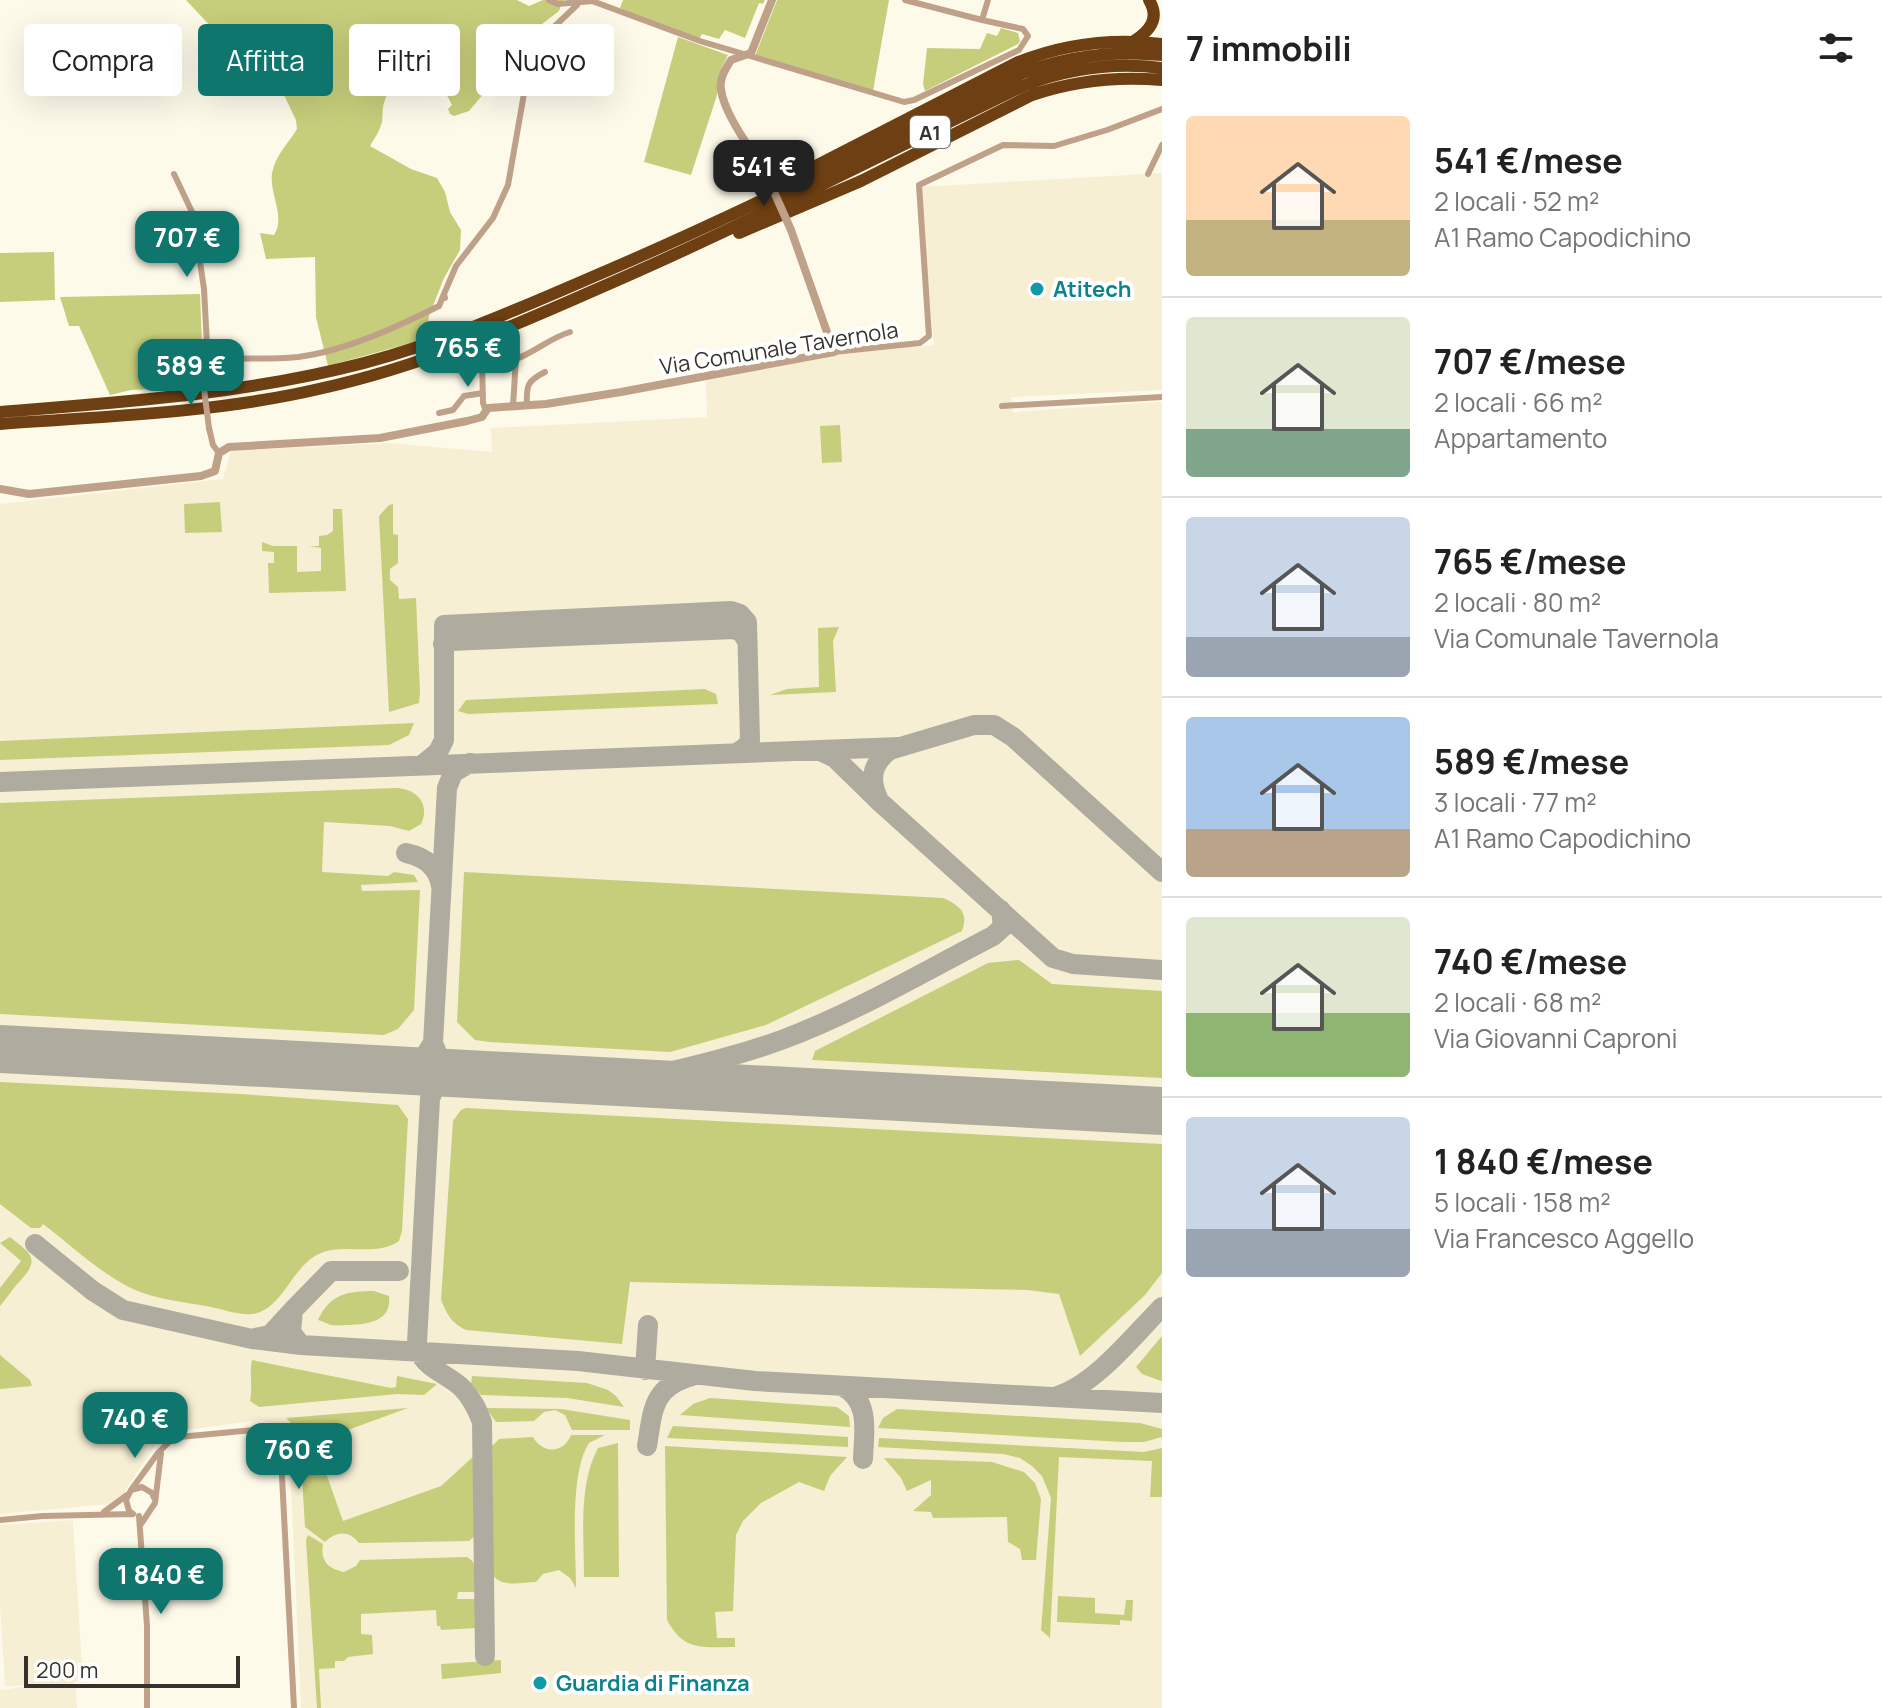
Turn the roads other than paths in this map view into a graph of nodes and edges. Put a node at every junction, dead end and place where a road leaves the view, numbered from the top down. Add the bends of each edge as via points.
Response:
1 (549, 0) edge
2 (772, 0) edge
3 (905, 0) edge
4 (988, 0) edge
5 (1149, 0) edge
6 (578, 4) junction
7 (982, 20) junction
8 (1134, 41) junction
9 (1162, 44) edge
10 (1162, 55) edge
11 (748, 56) junction
12 (1162, 68) edge
13 (1162, 80) edge
14 (1162, 109) edge
15 (1162, 145) edge
16 (174, 174) dead end
17 (1148, 174) dead end
18 (743, 210) junction
19 (709, 239) junction
20 (570, 332) dead end
21 (834, 352) junction
22 (205, 358) junction
23 (482, 359) dead end
24 (545, 372) dead end
25 (483, 393) junction
26 (1162, 397) edge
27 (527, 405) junction
28 (513, 406) junction
29 (1002, 406) dead end
30 (486, 411) junction
31 (0, 412) edge
32 (439, 413) dead end
33 (0, 427) edge
34 (219, 453) junction
35 (0, 489) edge
36 (162, 1449) junction
37 (129, 1492) junction
38 (154, 1498) junction
39 (101, 1513) junction
40 (139, 1515) junction
41 (0, 1520) edge
42 (147, 1708) edge
43 (294, 1708) edge

1 - 6 street
2 - 11 street
3 - 7 street
4 - 7 street
5 - 8 highway via 1152,24
6 - 11 street via 592,1
6 - 22 street via 532,48 508,185 493,218 456,266 439,306 399,326 321,352
7 - 11 street via 1023,29 1028,36 1019,50 909,102
8 - 9 highway
8 - 18 highway via 1069,47 1016,63 816,164
10 - 18 highway, A1 via 1099,54 1046,64
11 - 21 street, bridge via 731,60 721,92 791,230
12 - 19 highway, A1 via 1104,66 1051,75
13 - 19 highway via 1106,78 1032,95 848,187 736,234
14 - 21 street, Via Comunale Tavernola via 1054,146 1008,143 917,187 927,340
15 - 17 street
16 - 22 street via 193,214 204,289
18 - 31 highway, A1 via 464,331 366,362 197,395
19 - 33 highway, A1 via 526,321 426,359 324,388 243,404
20 - 28 street via 516,359
21 - 27 street, Via Comunale Tavernola
22 - 34 street, bridge via 209,428
23 - 25 street
24 - 27 street via 525,388
25 - 30 street
25 - 32 street via 464,396 453,410
26 - 29 street
27 - 28 street, Via Comunale Tavernola
28 - 30 street, Via Comunale Tavernola
30 - 34 street, Via Comunale Tavernola via 467,421 380,438 229,447
34 - 35 street via 215,471 201,476 29,494
36 - 37 street
36 - 38 street
36 - 43 street via 179,1437 263,1429 280,1438
37 - 38 street via 142,1487
37 - 39 street
37 - 40 street via 126,1506
38 - 40 street via 153,1509
39 - 40 street
39 - 41 street
40 - 42 street

